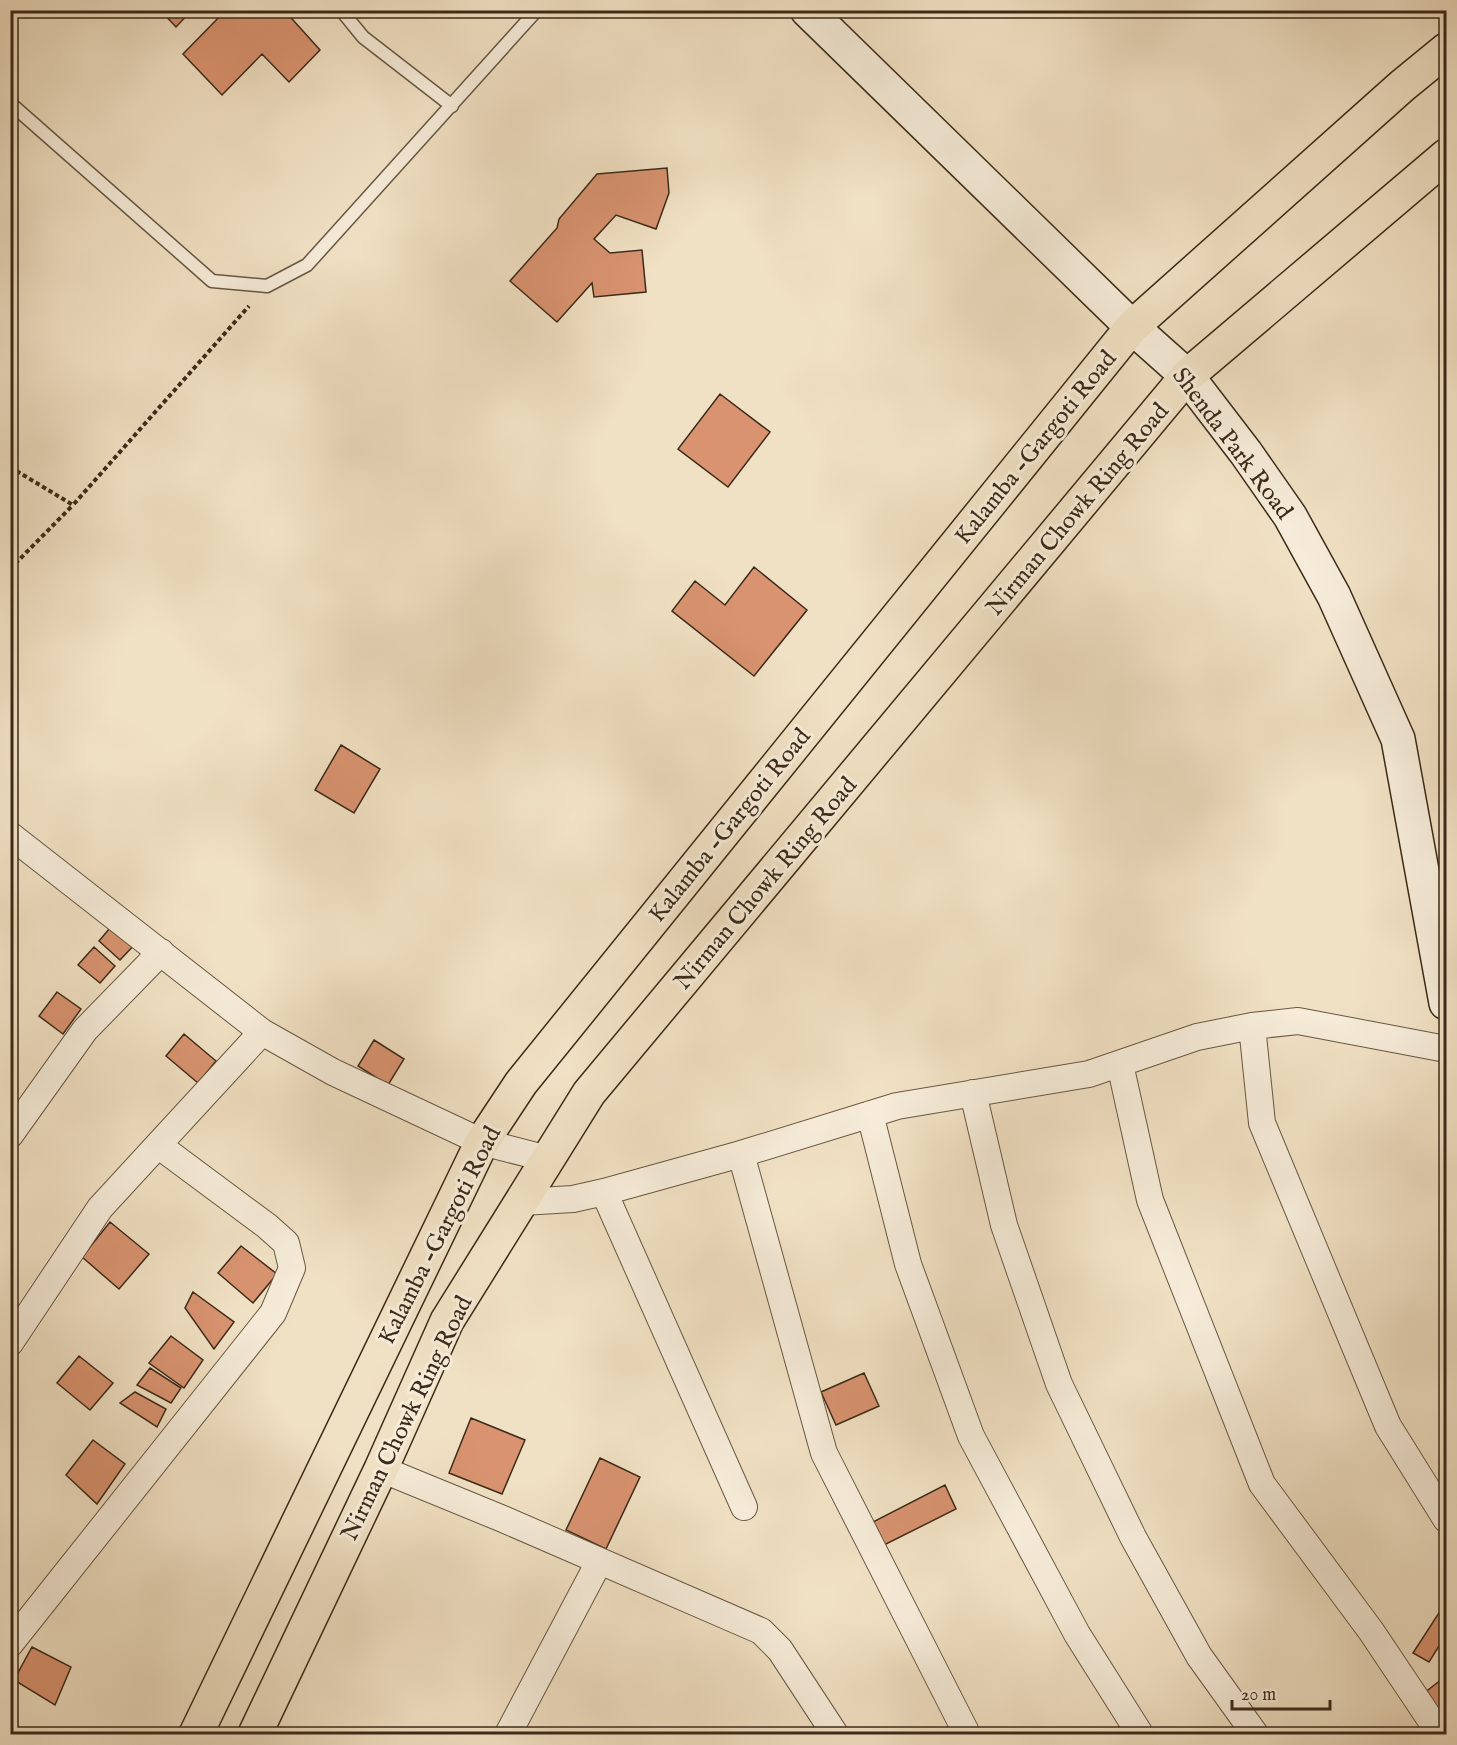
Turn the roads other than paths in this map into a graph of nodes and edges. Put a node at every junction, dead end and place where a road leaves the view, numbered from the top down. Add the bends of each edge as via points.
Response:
1 (341, 10) edge
2 (537, 10) edge
3 (807, 10) edge
4 (1446, 50) edge
5 (10, 103) edge
6 (452, 106) junction
7 (1446, 156) edge
8 (1132, 327) junction
9 (1187, 376) junction
10 (13, 840) edge
11 (161, 952) junction
12 (1446, 1003) edge
13 (1252, 1026) junction
14 (262, 1032) junction
15 (1446, 1049) edge
16 (1120, 1064) junction
17 (973, 1093) junction
18 (870, 1114) junction
19 (10, 1135) edge
20 (482, 1142) junction
21 (158, 1145) junction
22 (741, 1154) junction
23 (548, 1159) junction
24 (604, 1192) junction
25 (522, 1202) junction
26 (10, 1342) edge
27 (381, 1469) junction
28 (744, 1507) dead end
29 (1446, 1519) edge
30 (599, 1562) junction
31 (10, 1644) edge
32 (518, 1732) edge
33 (196, 1734) edge
34 (255, 1734) edge
35 (835, 1734) edge
36 (967, 1734) edge
37 (1140, 1734) edge
38 (1255, 1734) edge
39 (1440, 1734) edge

1 - 6 lane via 363,37
2 - 6 lane
3 - 8 main road, Shenda Park Road
4 - 8 main road, Kalamba -Gargoti Road
5 - 6 lane via 212,281 267,286 307,265
7 - 9 main road, Nirman Chowk Ring Road
8 - 9 main road, Shenda Park Road
8 - 20 main road, Kalamba -Gargoti Road via 521,1083
9 - 12 main road, Shenda Park Road via 1290,516 1334,596 1398,739
9 - 23 main road, Nirman Chowk Ring Road via 589,1093
10 - 11 street
11 - 14 street
11 - 19 street via 84,1030
13 - 15 street via 1298,1021
13 - 16 street via 1197,1037
13 - 29 street via 1263,1123 1388,1426
14 - 20 street via 333,1072
14 - 21 street
16 - 17 street via 1089,1074
16 - 39 street via 1150,1200 1262,1485 1371,1631
17 - 18 street
17 - 38 street via 1004,1225 1059,1384 1133,1538 1199,1656
18 - 22 street
18 - 37 street via 908,1264 971,1436 1077,1634
20 - 23 street
20 - 33 main road, Kalamba -Gargoti Road
21 - 26 street via 100,1208
21 - 31 street via 286,1243 292,1268 273,1313
22 - 24 street
22 - 36 street via 824,1453
23 - 25 main road, Nirman Chowk Ring Road
24 - 25 street via 573,1199
24 - 28 street
25 - 27 main road, Nirman Chowk Ring Road via 447,1321
27 - 30 street
27 - 34 main road, Nirman Chowk Ring Road
30 - 32 street
30 - 35 street via 760,1631 780,1650

